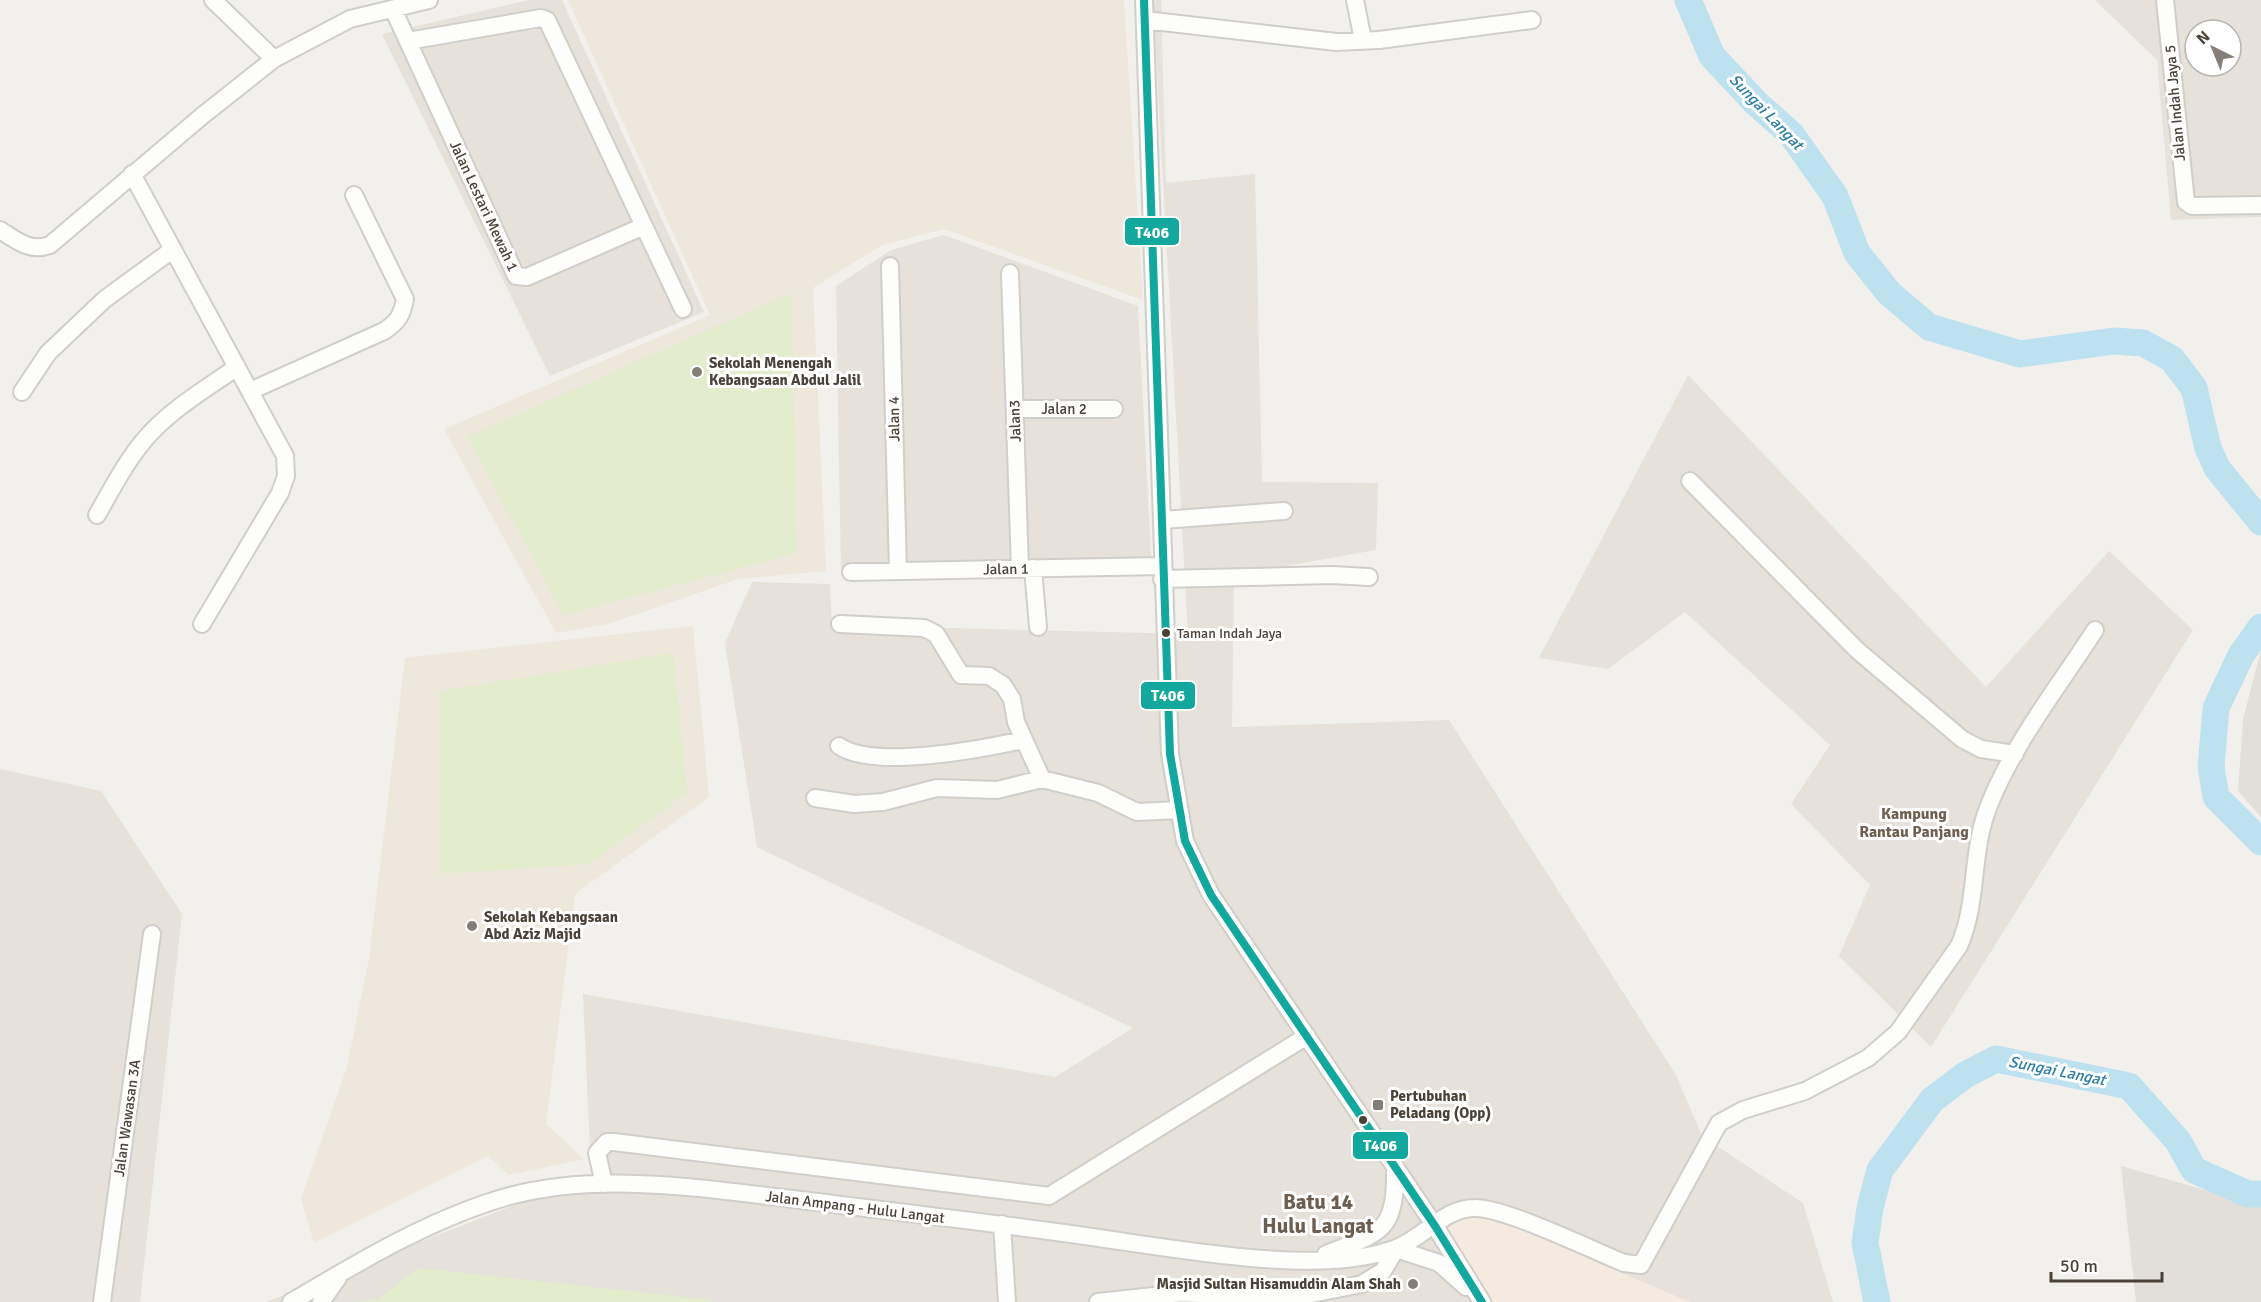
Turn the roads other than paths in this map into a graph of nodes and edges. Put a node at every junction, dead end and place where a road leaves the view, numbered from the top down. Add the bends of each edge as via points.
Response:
1 (213, 0) edge
2 (429, 0) edge
3 (1143, 0) edge
4 (1355, 0) edge
5 (2165, 0) edge
6 (393, 9) junction
7 (1145, 20) junction
8 (1532, 20) dead end
9 (1363, 40) junction
10 (408, 41) junction
11 (274, 59) junction
12 (132, 174) junction
13 (354, 195) dead end
14 (2261, 205) edge
15 (644, 226) junction
16 (0, 230) edge
17 (172, 250) junction
18 (890, 266) dead end
19 (1011, 273) dead end
20 (683, 309) dead end
21 (237, 367) junction
22 (250, 391) junction
23 (22, 392) dead end
24 (1015, 409) junction
25 (1114, 409) dead end
26 (1690, 481) dead end
27 (1284, 511) dead end
28 (97, 516) dead end
29 (1162, 520) junction
30 (1027, 568) junction
31 (898, 571) junction
32 (851, 572) dead end
33 (1162, 572) junction
34 (1369, 577) dead end
35 (202, 624) dead end
36 (840, 624) dead end
37 (1038, 627) dead end
38 (2095, 630) dead end
39 (1023, 740) junction
40 (839, 746) dead end
41 (2015, 754) junction
42 (1042, 779) junction
43 (815, 798) dead end
44 (1179, 810) junction
45 (152, 934) dead end
46 (1307, 1036) junction
47 (1395, 1166) junction
48 (604, 1184) junction
49 (1002, 1224) junction
50 (1435, 1226) junction
51 (1396, 1249) junction
52 (1308, 1260) junction
53 (342, 1272) junction
54 (1182, 1297) edge
55 (1110, 1301) edge
56 (102, 1302) edge
57 (291, 1302) edge
58 (321, 1302) edge
59 (1007, 1302) edge
60 (1477, 1302) edge
61 (1482, 1302) edge

1 - 11 street
2 - 6 street
3 - 7 street
4 - 9 street
5 - 14 street, Jalan Indah Jaya 5 via 2184,195 2189,204
6 - 10 street, Jalan Lestari Mewah 1
6 - 11 street via 350,19
7 - 9 street via 1336,42
7 - 29 street
8 - 9 street
10 - 15 street via 545,18
10 - 15 street, Jalan Lestari Mewah 1 via 516,276 527,277
11 - 12 street
12 - 16 street via 50,245 29,248
12 - 17 street
13 - 22 street via 405,299 403,314 384,331
15 - 20 street
17 - 21 street
17 - 23 street via 105,299 48,353
18 - 31 street, Jalan 4
19 - 24 street, Jalan3
21 - 22 street
21 - 28 street via 147,437 127,462
22 - 35 street via 285,456 286,476
24 - 25 street, Jalan 2
24 - 30 street, Jalan3
26 - 41 street via 1857,650 1962,739 1981,749
27 - 29 street
29 - 33 street
30 - 31 street, Jalan 1
30 - 33 street, Jalan 1
30 - 37 street, Jalan3
31 - 32 street, Jalan 1
33 - 34 street, Jalan 1
33 - 44 street via 1170,754
36 - 39 street via 932,631 961,675 989,676 1003,685 1012,699
38 - 41 street
39 - 40 street via 968,751 878,757
39 - 42 street
41 - 50 street, Jalan Ampang - Hulu Langat via 1989,803 1978,838 1966,931 1898,1032 1868,1058 1805,1091 1743,1110 1719,1123 1644,1263 1624,1263 1491,1210 1458,1211
42 - 43 street via 997,790 937,788 883,802 854,804
42 - 44 street via 1098,793 1137,812
44 - 46 street via 1185,842 1211,895
45 - 56 street, Jalan Wawasan 3A
46 - 47 street
46 - 48 street via 1050,1196 614,1142 607,1142 597,1153
47 - 50 street
47 - 52 street via 1392,1214 1380,1229 1365,1239
48 - 49 street, Jalan Ampang - Hulu Langat via 733,1192
48 - 53 street, Jalan Ampang - Hulu Langat via 494,1200 394,1242
49 - 52 street, Jalan Ampang - Hulu Langat via 1218,1255
49 - 59 street
50 - 51 street, Jalan Ampang - Hulu Langat
50 - 61 street
51 - 52 street, Jalan Ampang - Hulu Langat
51 - 54 street via 1383,1271 1373,1279 1336,1290 1285,1299
51 - 60 street via 1439,1263 1462,1281
53 - 57 street, Jalan Ampang - Hulu Langat
53 - 58 street
54 - 55 street

